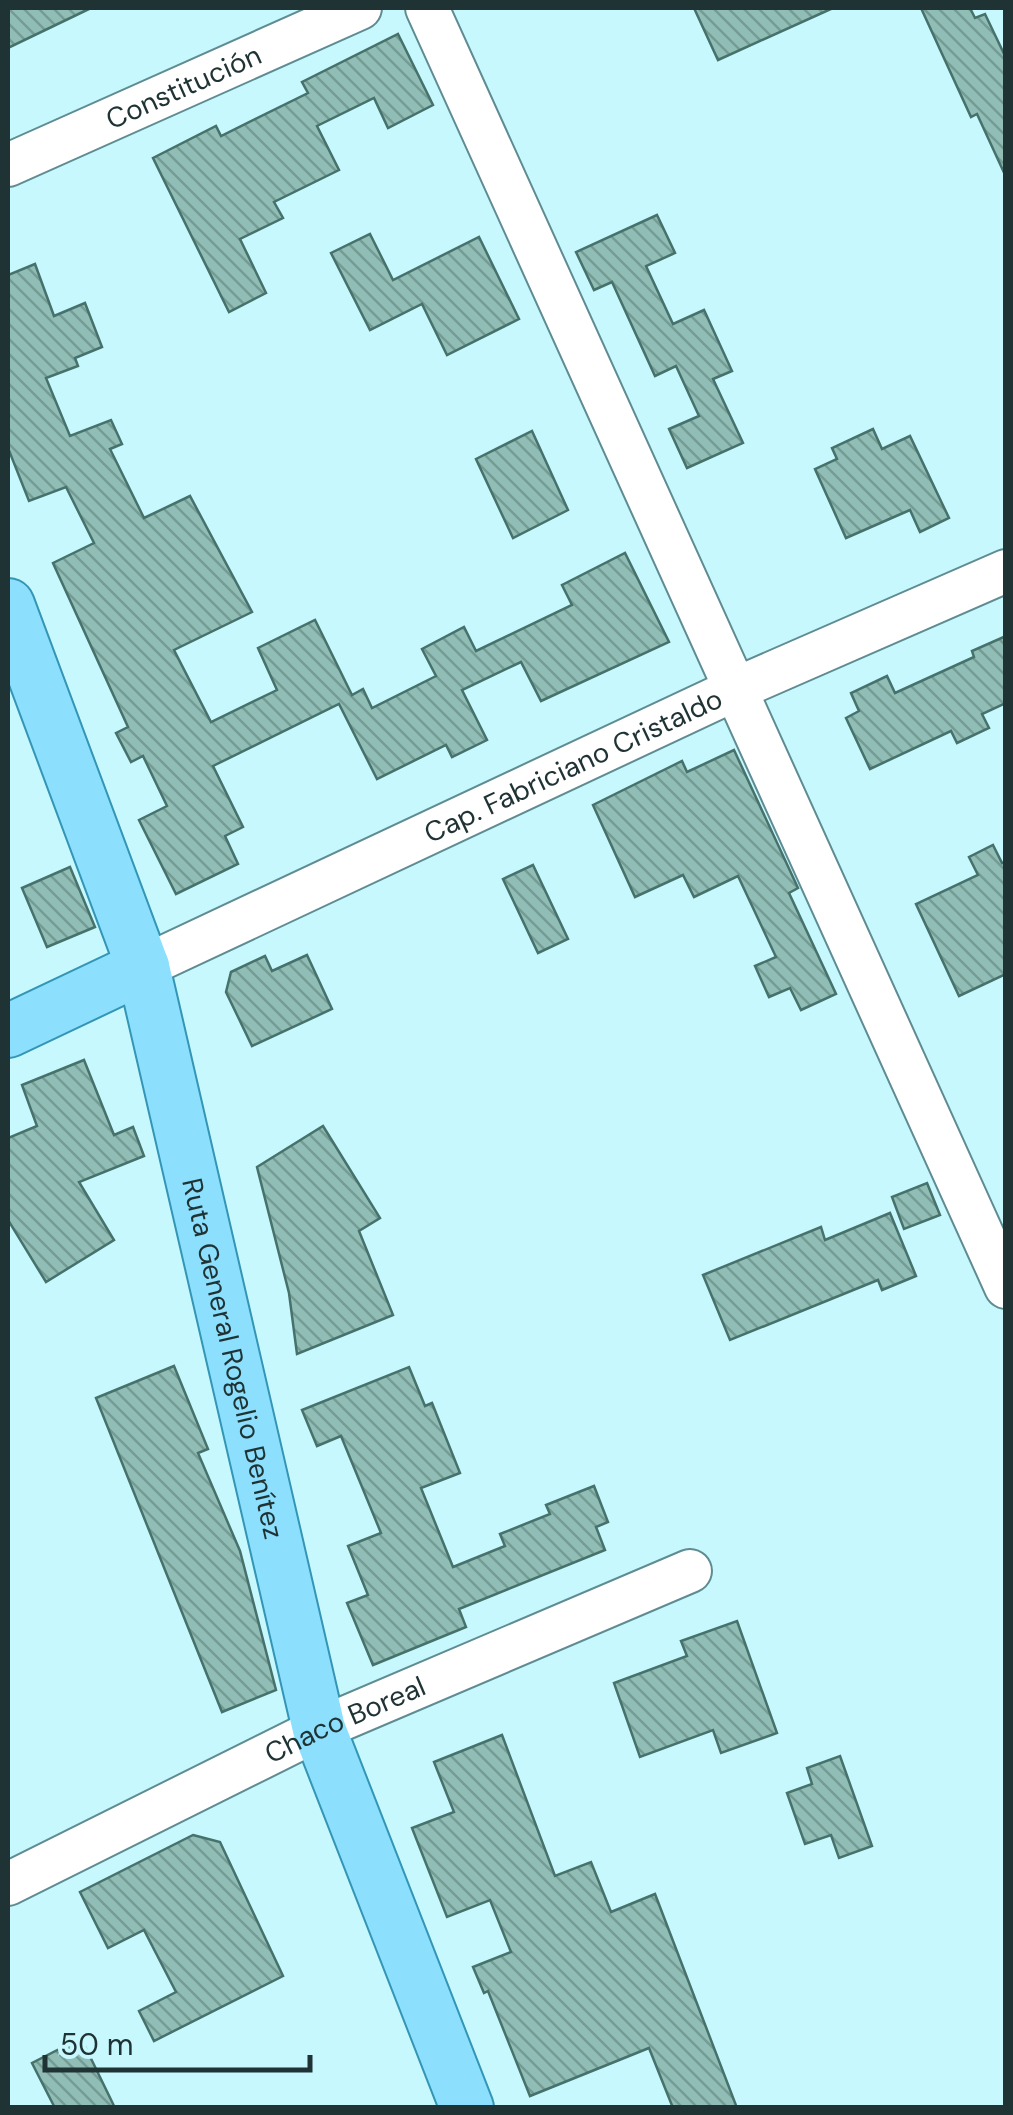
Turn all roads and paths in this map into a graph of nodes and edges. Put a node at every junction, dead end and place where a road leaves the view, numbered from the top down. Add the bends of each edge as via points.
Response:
1 (360, 8) edge
2 (426, 8) edge
3 (8, 165) edge
4 (1006, 571) edge
5 (8, 605) edge
6 (738, 688) junction
7 (143, 967) junction
8 (8, 1031) edge
9 (1006, 1288) edge
10 (690, 1571) dead end
11 (319, 1729) junction
12 (8, 1884) edge
13 (467, 2108) edge

1 - 3 street, Constitución
2 - 6 street
4 - 6 street, Cap. Fabriciano Cristaldo
5 - 7 main road, Ruta General Rogelio Benítez
6 - 7 street, Cap. Fabriciano Cristaldo
6 - 9 street
7 - 8 main road
7 - 11 main road, Ruta General Rogelio Benítez
10 - 11 street, Chaco Boreal
11 - 12 street, Chaco Boreal
11 - 13 main road, Ruta General Rogelio Benítez

